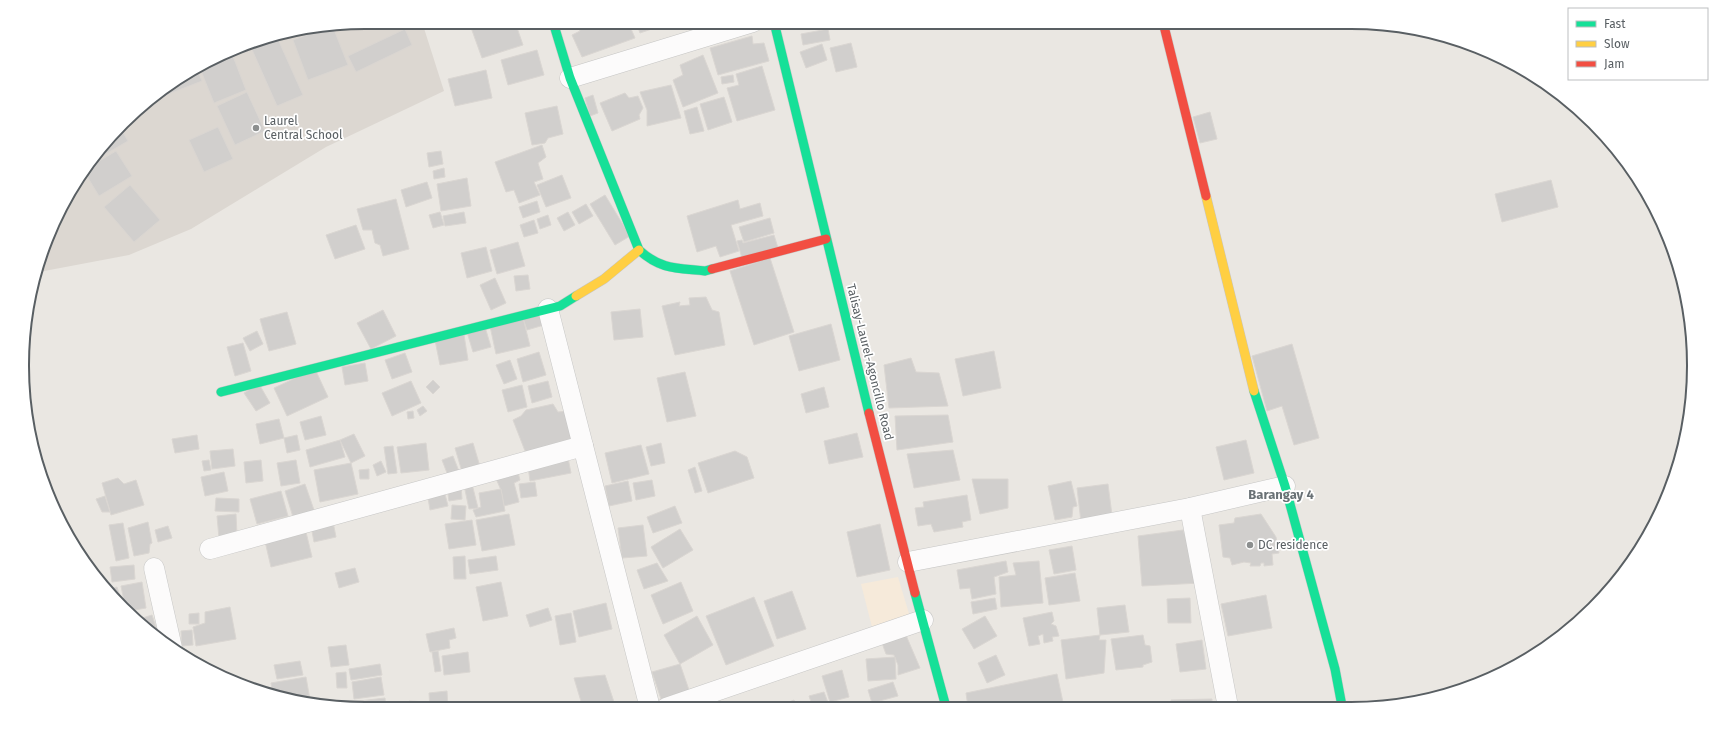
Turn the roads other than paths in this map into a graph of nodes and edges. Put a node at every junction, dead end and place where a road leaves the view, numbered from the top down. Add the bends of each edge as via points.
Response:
1 (555, 29) edge
2 (730, 29) edge
3 (776, 29) edge
4 (1165, 29) edge
5 (570, 78) junction
6 (826, 239) junction
7 (639, 250) junction
8 (548, 309) junction
9 (221, 392) dead end
10 (583, 446) junction
11 (1285, 486) junction
12 (1190, 508) junction
13 (210, 549) dead end
14 (908, 562) junction
15 (154, 568) dead end
16 (923, 620) junction
17 (170, 638) edge
18 (648, 702) edge
19 (684, 702) edge
20 (945, 702) edge
21 (1227, 702) edge
22 (1341, 702) edge

1 - 5 street
2 - 5 street
3 - 6 street, Talisay-Laurel-Agoncillo Road
4 - 11 street via 1254,392
5 - 7 street
6 - 7 street via 706,271 662,266
6 - 14 street, Talisay-Laurel-Agoncillo Road
7 - 8 street via 604,279 560,306
8 - 9 street
8 - 10 street
10 - 13 street
10 - 18 street
11 - 12 street
11 - 22 street via 1333,662
12 - 14 street
12 - 21 street
14 - 16 street, Talisay-Laurel-Agoncillo Road
15 - 17 street
16 - 19 street
16 - 20 street, Talisay-Laurel-Agoncillo Road

